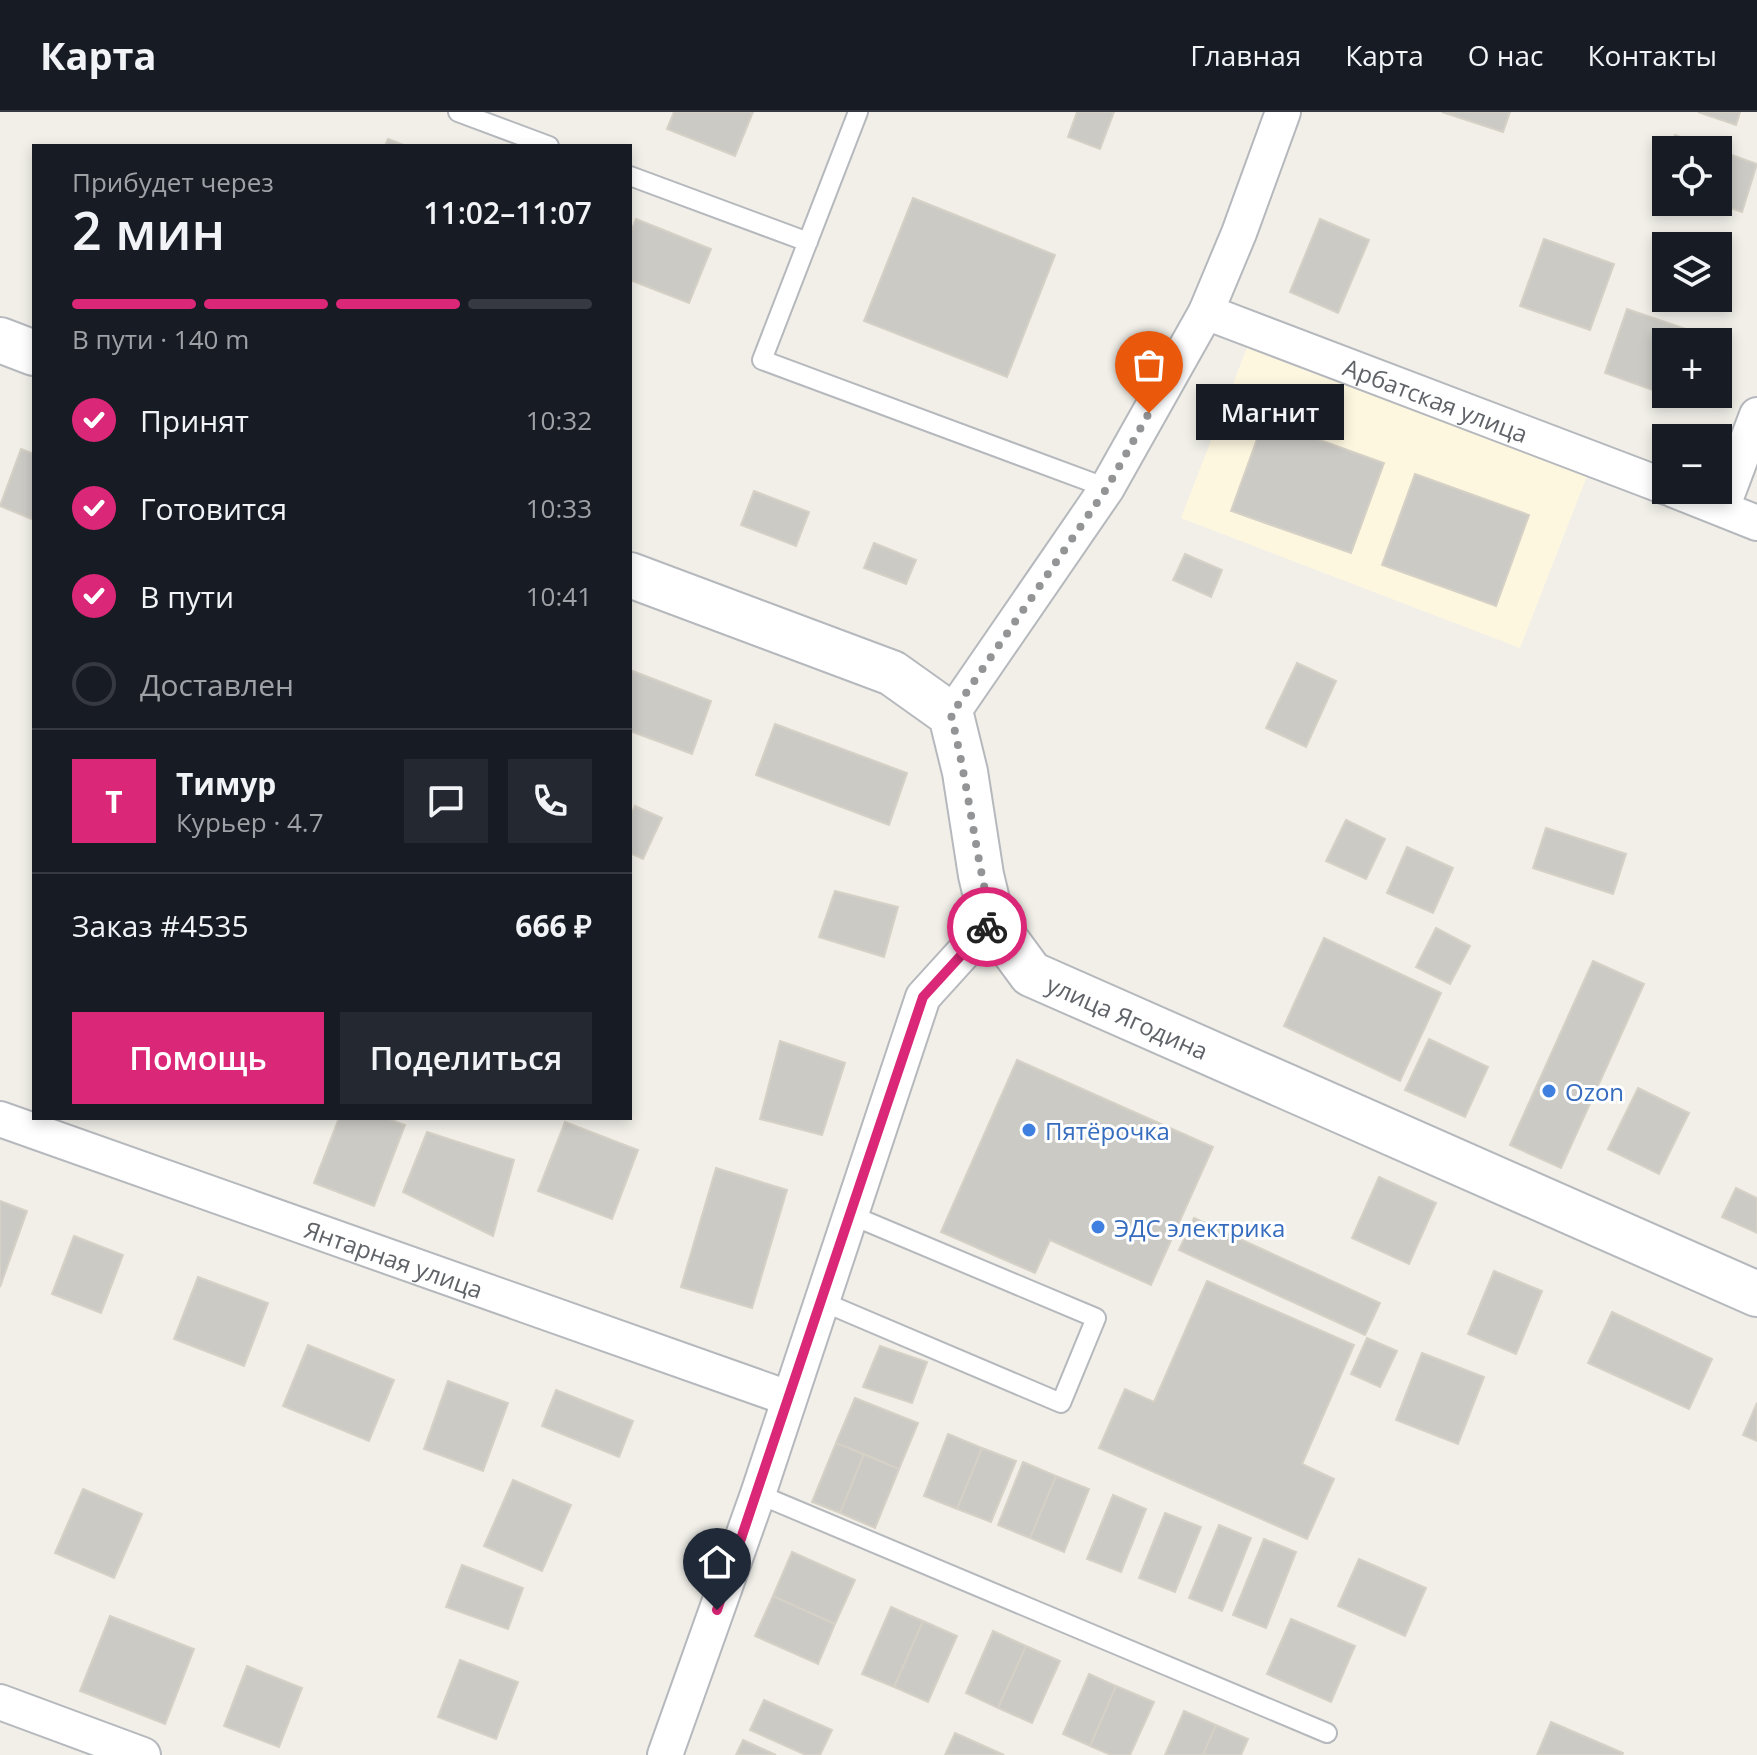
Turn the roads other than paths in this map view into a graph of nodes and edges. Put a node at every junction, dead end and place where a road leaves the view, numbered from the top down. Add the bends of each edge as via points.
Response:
1 (458, 112) edge
2 (858, 112) edge
3 (1283, 112) edge
4 (544, 144) edge
5 (632, 177) edge
6 (808, 242) junction
7 (1206, 312) junction
8 (0, 340) edge
9 (32, 352) edge
10 (1757, 415) edge
11 (1652, 482) edge
12 (1107, 488) junction
13 (1711, 504) edge
14 (1722, 508) junction
15 (1757, 523) edge
16 (632, 576) edge
17 (951, 715) junction
18 (992, 921) junction
19 (0, 1119) edge
20 (851, 1215) junction
21 (1757, 1294) edge
22 (821, 1301) junction
23 (788, 1398) junction
24 (758, 1494) junction
25 (0, 1702) edge
26 (1327, 1733) dead end
27 (143, 1755) edge
28 (665, 1755) edge

1 - 4 lane
2 - 6 lane
3 - 7 street
5 - 6 lane
6 - 12 lane via 762,360
7 - 11 street, Арбатская улица
7 - 12 street
8 - 9 street
10 - 14 street
12 - 17 street
13 - 14 street
14 - 15 street
16 - 17 street via 892,673
17 - 18 street, улица Ягодина
18 - 20 street via 923,997
18 - 21 street, улица Ягодина via 1031,974
19 - 23 street, Янтарная улица
20 - 22 street
20 - 22 lane via 1096,1318 1061,1403
22 - 23 street
23 - 24 street
24 - 26 lane
24 - 28 street
25 - 27 street

